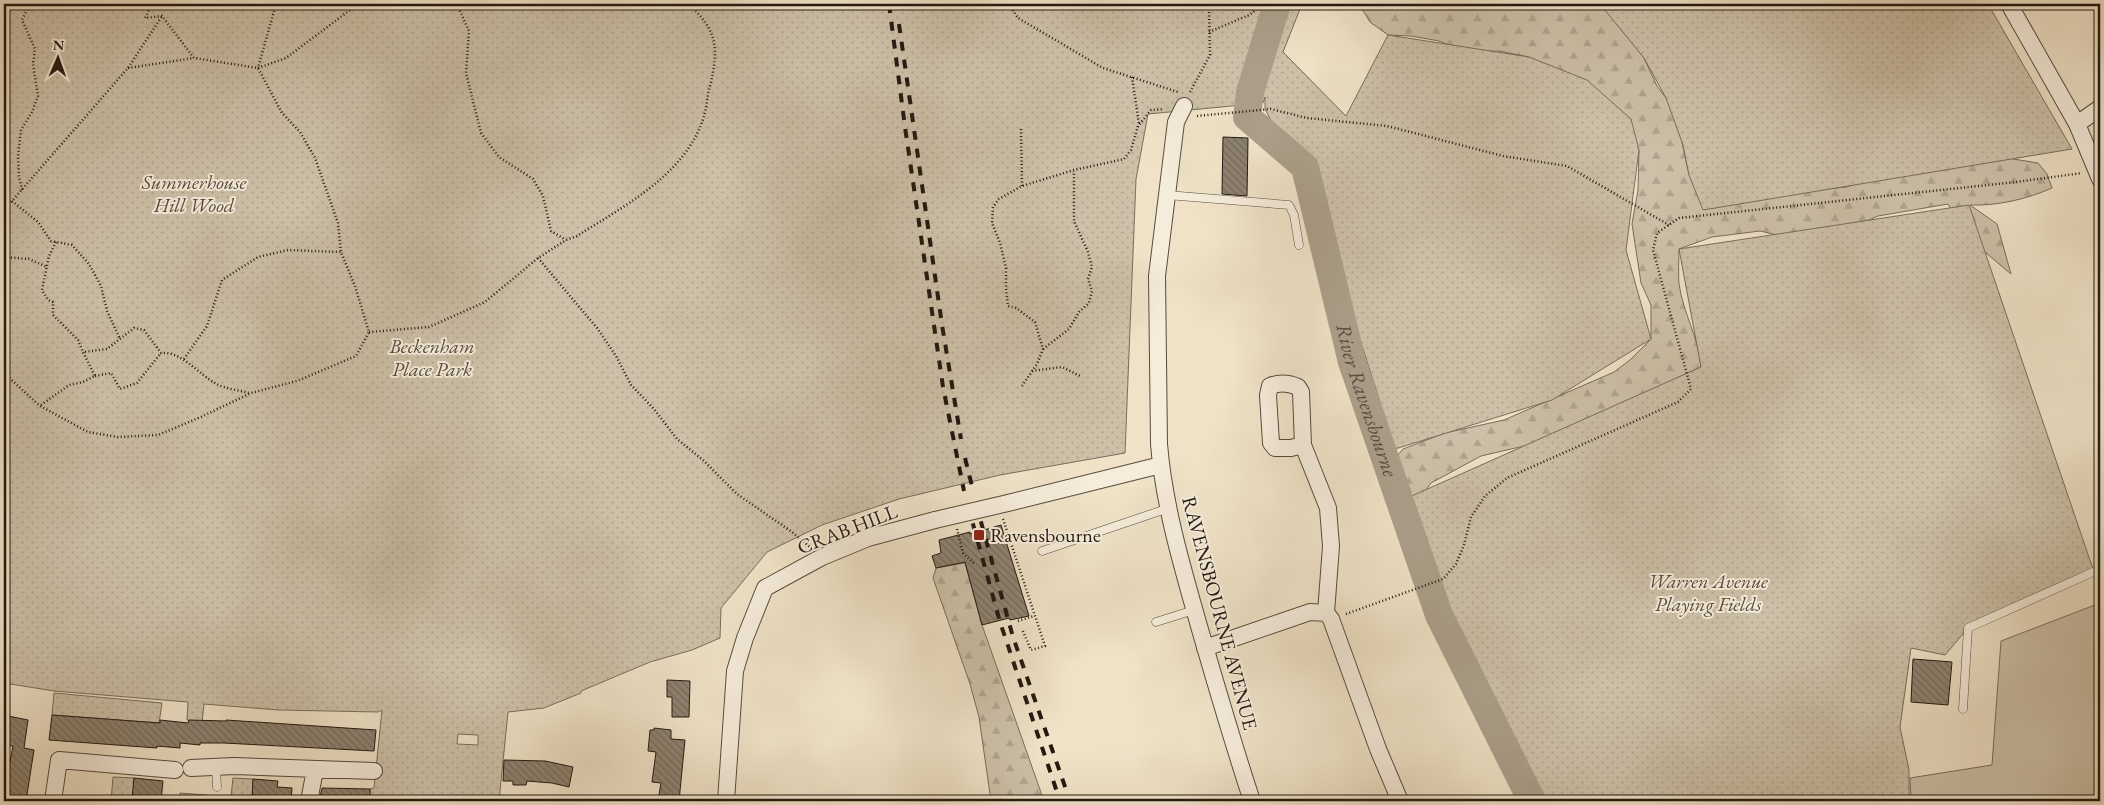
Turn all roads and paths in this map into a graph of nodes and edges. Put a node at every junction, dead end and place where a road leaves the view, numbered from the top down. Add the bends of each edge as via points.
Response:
1 (30, 4) edge
2 (152, 4) edge
3 (276, 4) edge
4 (358, 4) edge
5 (458, 4) edge
6 (688, 4) edge
7 (1009, 4) edge
8 (1209, 4) edge
9 (1264, 4) edge
10 (2009, 4) edge
11 (162, 16) junction
12 (1209, 32) junction
13 (194, 58) junction
14 (128, 68) junction
15 (258, 68) junction
16 (1132, 78) junction
17 (1182, 99) junction
18 (2100, 108) edge
19 (1171, 116) junction
20 (1139, 124) junction
21 (2077, 124) junction
22 (1021, 129) dead end
23 (1074, 170) junction
24 (2099, 175) edge
25 (1022, 186) junction
26 (22, 190) junction
27 (1167, 195) junction
28 (12, 201) junction
29 (4, 210) edge
30 (1669, 225) junction
31 (566, 240) junction
32 (56, 242) junction
33 (1299, 245) dead end
34 (341, 252) junction
35 (4, 257) edge
36 (538, 258) junction
37 (47, 267) junction
38 (369, 332) junction
39 (120, 339) junction
40 (1043, 349) junction
41 (83, 352) junction
42 (161, 353) junction
43 (184, 359) junction
44 (1032, 371) junction
45 (4, 373) edge
46 (96, 376) junction
47 (1080, 376) dead end
48 (1022, 386) dead end
49 (251, 393) junction
50 (40, 406) junction
51 (1303, 444) dead end
52 (1161, 465) junction
53 (1169, 508) junction
54 (1005, 510) junction
55 (954, 521) dead end
56 (811, 548) dead end
57 (1042, 551) dead end
58 (975, 565) dead end
59 (2100, 569) edge
60 (1194, 610) junction
61 (1034, 616) junction
62 (1328, 616) junction
63 (1018, 621) dead end
64 (1156, 622) dead end
65 (1022, 629) dead end
66 (1205, 648) junction
67 (1963, 709) dead end
68 (216, 767) junction
69 (314, 770) junction
70 (374, 771) dead end
71 (217, 787) dead end
72 (53, 801) edge
73 (309, 801) edge
74 (726, 801) edge
75 (1252, 801) edge
76 (1400, 801) edge

1 - 26 path via 22,20 35,49 33,64 38,96 21,130 18,156
2 - 11 path via 145,18
3 - 15 path
4 - 15 path via 286,58
5 - 31 path via 470,31 466,74 481,133 499,157 533,179 543,196 551,231
6 - 31 path via 710,26 715,44 714,70 704,116 689,148 663,178 635,199
7 - 16 path via 1018,18 1103,68
8 - 12 path
9 - 12 path via 1249,15
10 - 21 street
11 - 13 path
11 - 14 path
12 - 17 path via 1210,55 1197,82
13 - 14 path
13 - 15 path
14 - 26 path
15 - 34 path via 282,113 300,132 315,158 338,223
16 - 17 path
16 - 20 path
17 - 19 street, RAVENSBOURNE AVENUE
18 - 21 street
19 - 20 path via 1151,110
19 - 27 street, RAVENSBOURNE AVENUE
19 - 30 path via 1271,109 1307,118 1387,126 1503,156 1567,166
20 - 23 path via 1131,150 1124,159
21 - 24 street
22 - 25 path
23 - 25 path
23 - 40 path via 1074,221 1092,267 1088,279 1092,291 1089,303 1069,329
24 - 30 path via 1679,218
25 - 40 path via 999,199 993,207 992,223 1006,268 1008,306 1035,322
26 - 28 path
27 - 33 lane via 1289,205
27 - 52 street, RAVENSBOURNE AVENUE via 1157,276
28 - 29 path
28 - 32 path via 38,222 51,241
30 - 62 path via 1657,233 1653,250 1691,389 1678,402 1507,478 1485,496 1472,517 1456,564 1443,579
31 - 36 path
32 - 37 path
32 - 39 path via 72,246 89,264 102,286 106,311
34 - 38 path
34 - 43 path via 288,250 258,257 222,280 207,326
35 - 37 path via 20,256
36 - 38 path via 485,302 429,327
36 - 56 path via 597,328 631,385 677,439 738,494
37 - 41 path via 42,290 53,302 53,316 78,340
38 - 49 path via 356,356 297,380
39 - 41 path via 108,348
39 - 42 path via 134,328 144,330
40 - 44 path
41 - 46 path
42 - 43 path
42 - 46 path via 137,383 120,389 111,373
43 - 49 path via 216,384
44 - 47 path via 1062,367
44 - 48 path
45 - 50 path
46 - 50 path via 69,385
49 - 50 path via 158,435 118,437 88,432
51 - 62 street via 1328,508 1331,546
52 - 53 street, RAVENSBOURNE AVENUE
52 - 54 street, CRAB HILL
53 - 57 lane
53 - 60 street, RAVENSBOURNE AVENUE
54 - 61 path
54 - 74 street, CRAB HILL, bridge via 935,520 868,538 822,557 765,588 735,671
55 - 58 path via 963,553
59 - 67 lane via 1968,628
60 - 64 lane
60 - 66 street, RAVENSBOURNE AVENUE
61 - 63 path
61 - 65 path via 1045,646 1031,650
62 - 66 street via 1310,612
62 - 76 street
66 - 75 street, RAVENSBOURNE AVENUE
68 - 69 street
68 - 71 lane
68 - 72 street via 183,769 60,760
69 - 70 street
69 - 73 street

